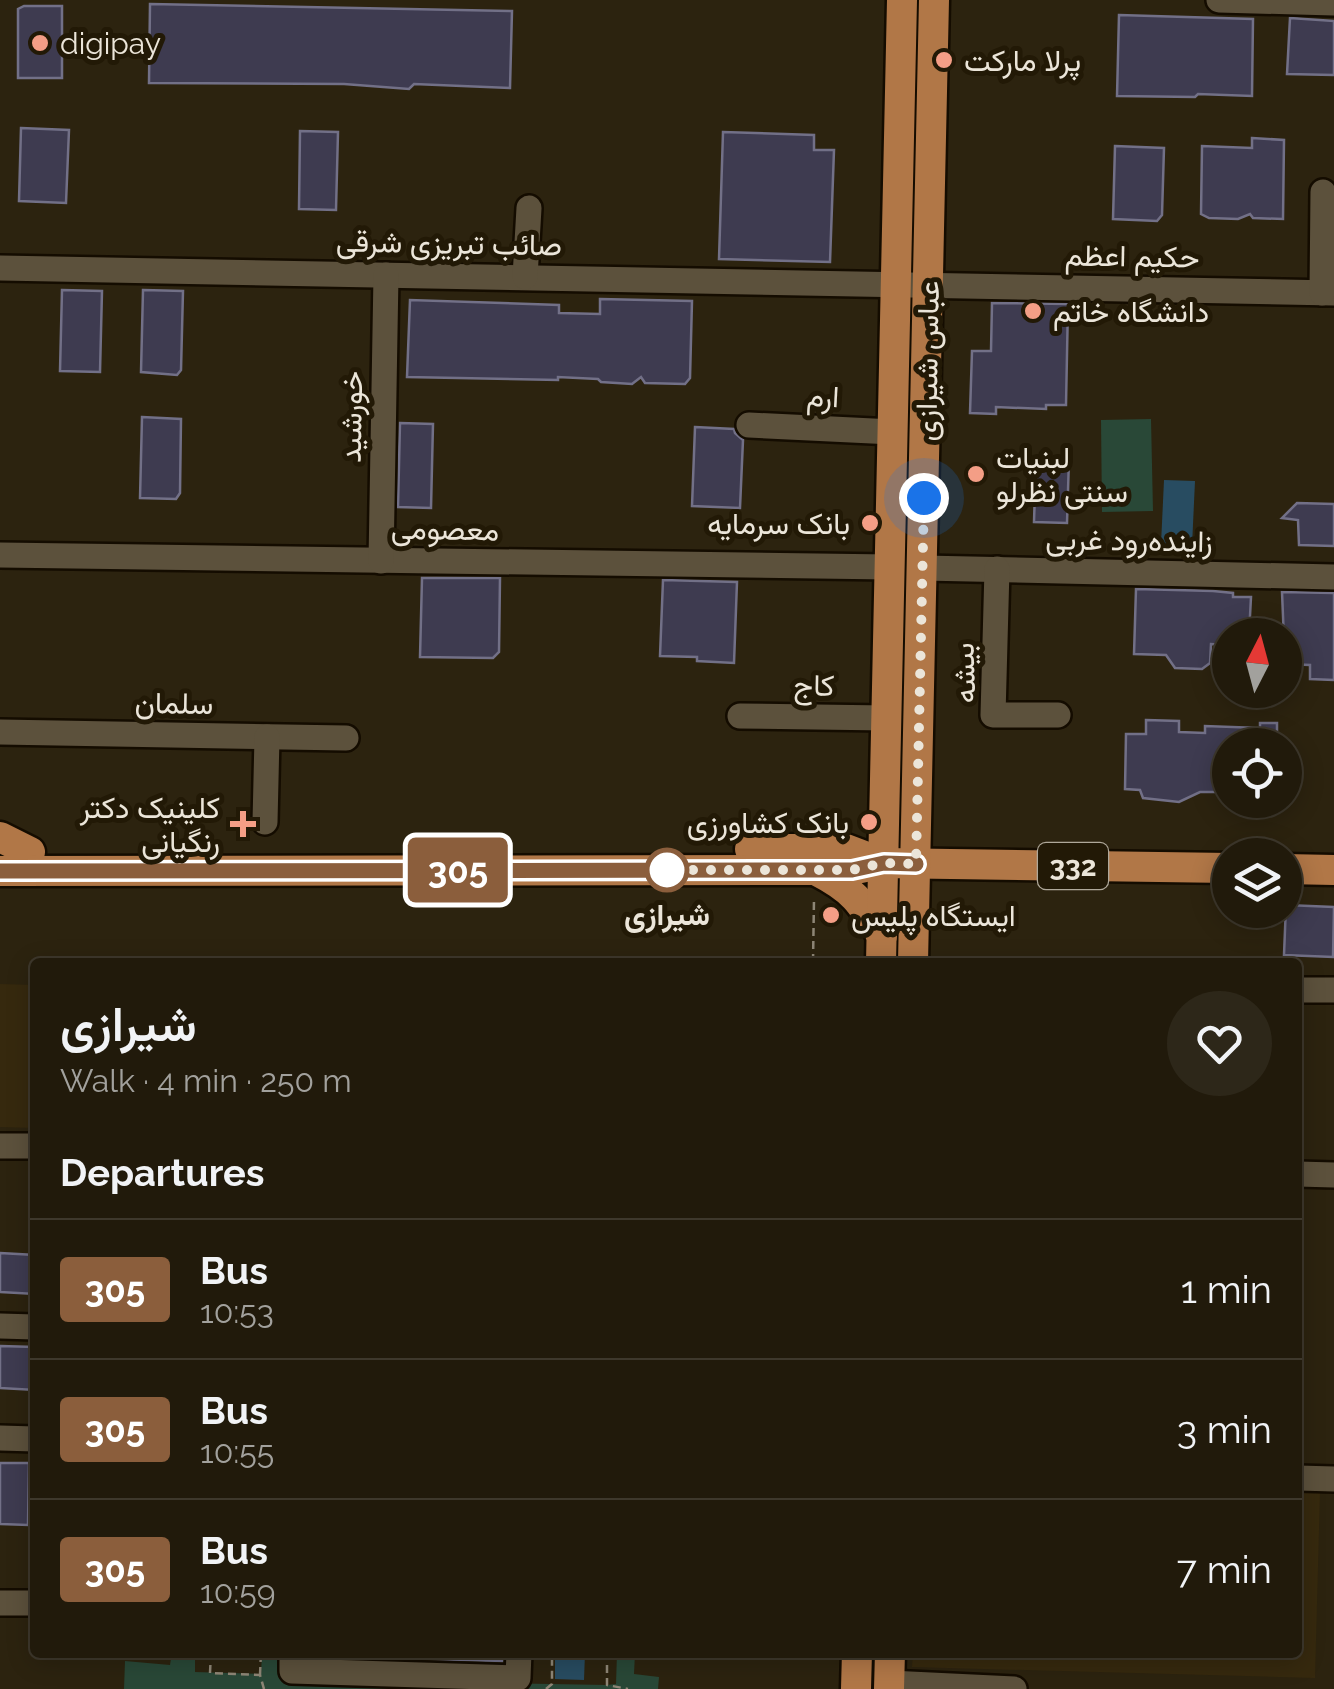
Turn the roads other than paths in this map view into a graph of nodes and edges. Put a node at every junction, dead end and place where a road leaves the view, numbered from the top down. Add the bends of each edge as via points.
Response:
1 (902, 0) edge
2 (934, 0) edge
3 (1220, 0) edge
4 (1334, 3) edge
5 (1322, 192) dead end
6 (529, 208) dead end
7 (0, 268) edge
8 (386, 275) junction
9 (525, 277) junction
10 (896, 284) junction
11 (928, 285) junction
12 (1328, 293) edge
13 (750, 425) dead end
14 (893, 432) junction
15 (0, 555) edge
16 (380, 560) junction
17 (890, 567) junction
18 (923, 568) junction
19 (997, 570) junction
20 (1334, 577) edge
21 (1058, 715) dead end
22 (740, 716) dead end
23 (887, 718) junction
24 (0, 732) edge
25 (268, 737) junction
26 (346, 738) dead end
27 (265, 822) dead end
28 (0, 837) edge
29 (15, 852) edge
30 (884, 863) junction
31 (916, 864) junction
32 (1212, 868) edge
33 (1302, 869) edge
34 (815, 870) junction
35 (1334, 870) edge
36 (0, 871) edge
37 (914, 902) junction
38 (883, 904) junction
39 (881, 950) edge
40 (913, 958) edge
41 (1302, 990) edge
42 (1334, 990) edge
43 (0, 1146) edge
44 (30, 1146) edge
45 (1302, 1174) edge
46 (1334, 1175) edge
47 (0, 1326) edge
48 (30, 1327) edge
49 (0, 1438) edge
50 (30, 1439) edge
51 (1302, 1478) edge
52 (1334, 1479) edge
53 (0, 1602) edge
54 (30, 1603) edge
55 (292, 1658) edge
56 (519, 1658) edge
57 (857, 1658) edge
58 (889, 1675) edge
59 (856, 1689) edge
60 (1014, 1689) edge

1 - 10 main road, عباس شیرازی
2 - 11 main road, عباس شیرازی
3 - 4 street
5 - 12 street
6 - 9 street
7 - 8 street, صائب تبریزی شرقی
8 - 9 street, صائب تبریزی شرقی
8 - 16 street, خورشید
9 - 10 street, صائب تبریزی شرقی
10 - 11 street, صائب تبریزی شرقی
10 - 14 main road, عباس شیرازی
11 - 12 street, حکیم اعظم
11 - 18 main road, عباس شیرازی
13 - 14 street, ارم
14 - 17 main road, عباس شیرازی
15 - 16 street, معصومی
16 - 17 street, معصومی
17 - 23 main road, عباس شیرازی
18 - 19 street, زاینده‌رود غربی
18 - 31 main road, عباس شیرازی
19 - 20 street, زاینده‌رود غربی
19 - 21 street, بیشه via 993,715
22 - 23 street, کاج
23 - 30 main road, عباس شیرازی
24 - 25 street, سلمان
25 - 26 street, سلمان
25 - 27 street
28 - 29 main road
29 - 30 main road, 332 via 846,849
30 - 31 main road, 332
30 - 34 main road, 332
30 - 38 main road, عباس شیرازی
31 - 32 main road, 332
31 - 37 main road, عباس شیرازی
33 - 35 main road
34 - 36 main road, 332
34 - 39 main road via 853,893
37 - 38 main road via 899,893
37 - 40 main road, عباس شیرازی
38 - 39 main road, عباس شیرازی
41 - 42 street
43 - 44 street
45 - 46 street
47 - 48 street
49 - 50 street
51 - 52 street
53 - 54 street
55 - 56 street via 292,1672 518,1678
57 - 59 main road
58 - 60 street

